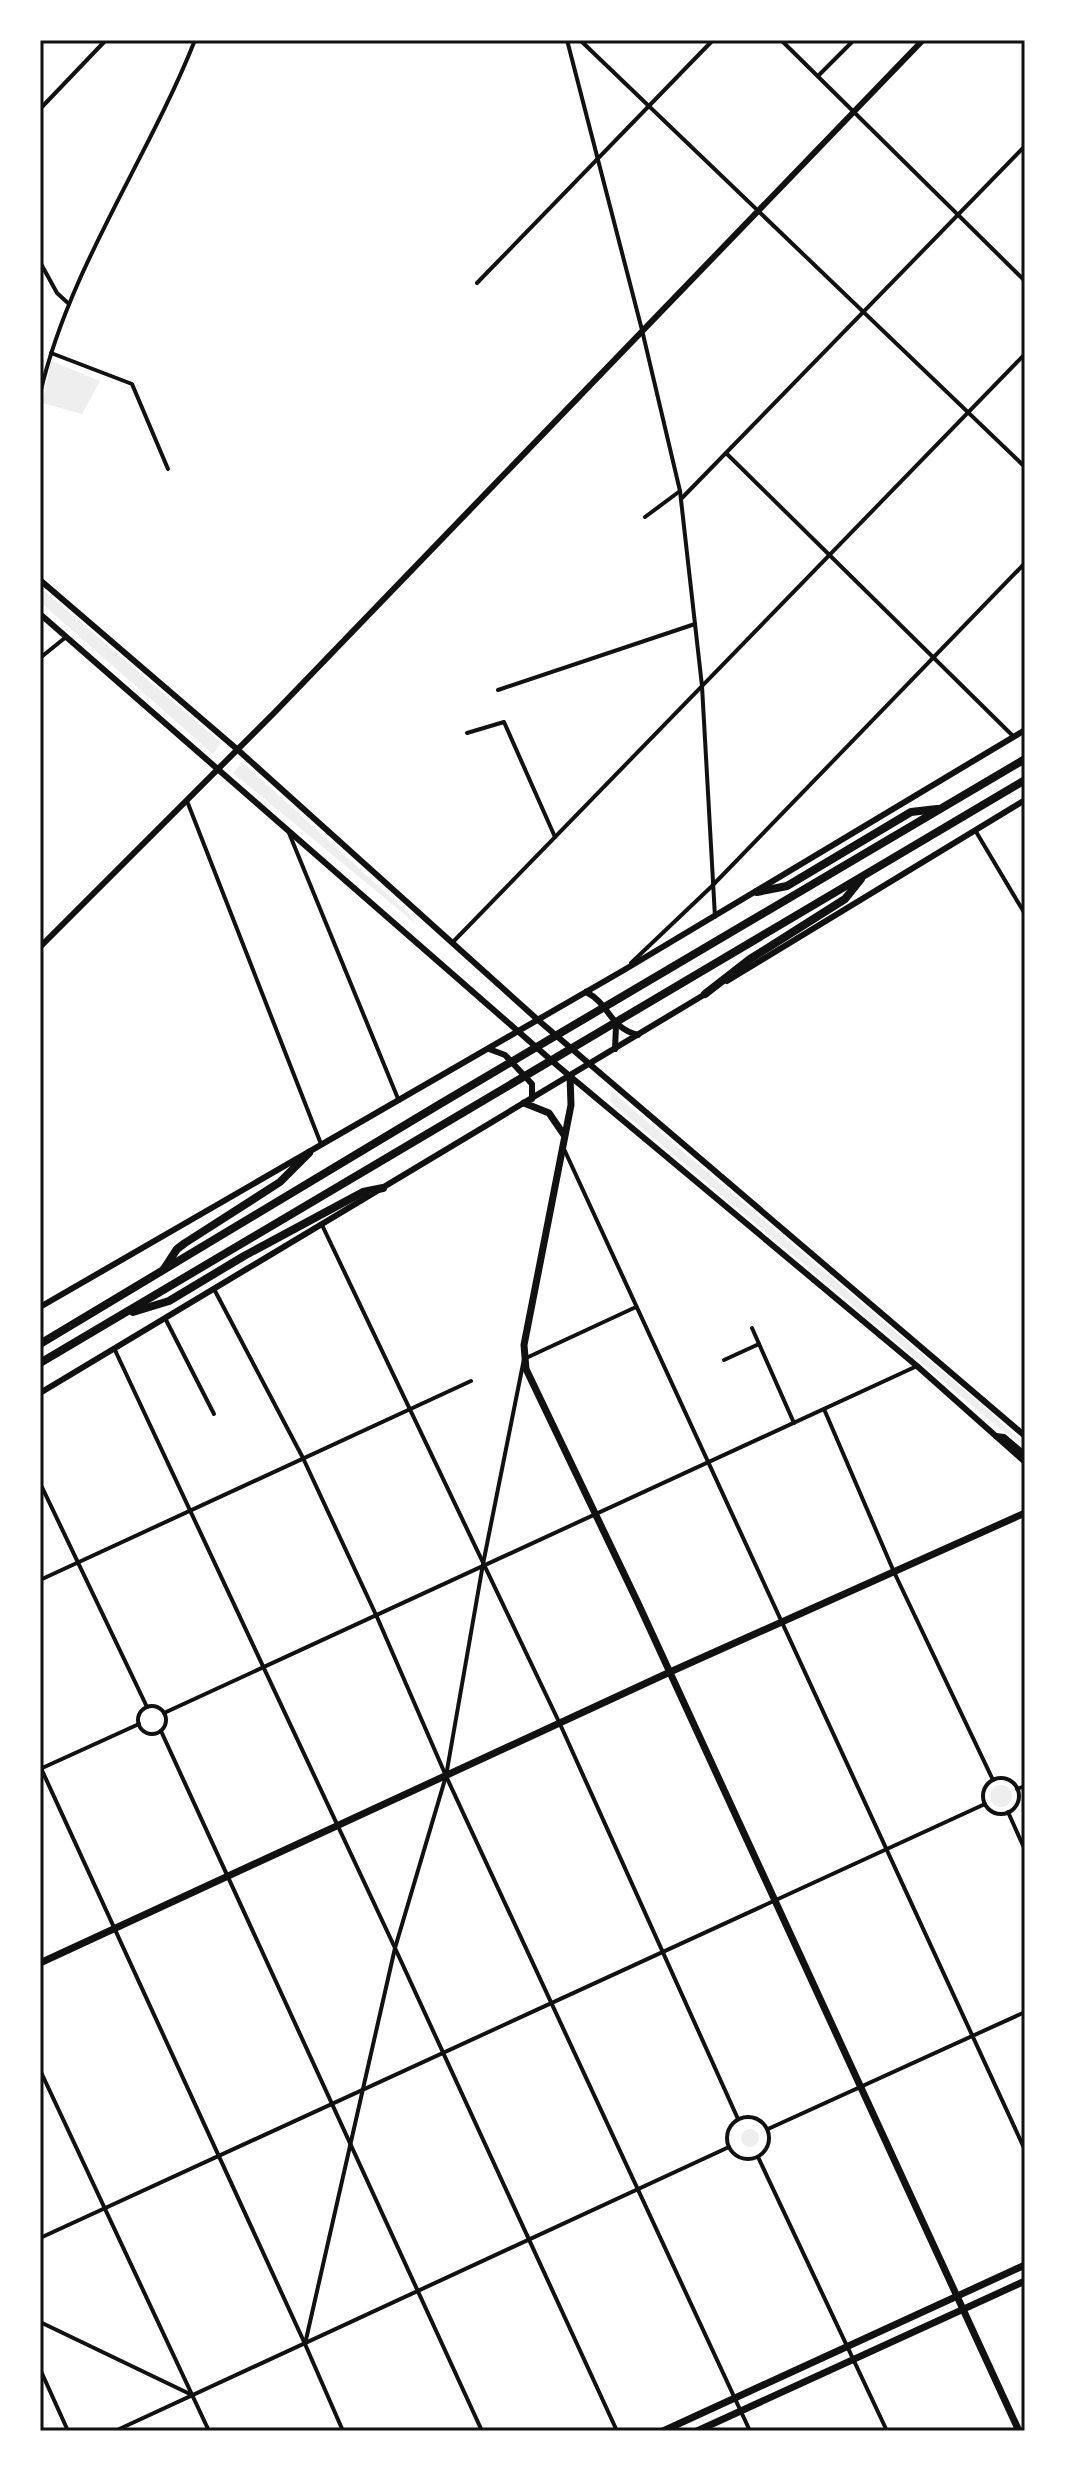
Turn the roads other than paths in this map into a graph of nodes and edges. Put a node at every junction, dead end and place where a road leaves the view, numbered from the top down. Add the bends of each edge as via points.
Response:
1 (106, 40) edge
2 (195, 40) edge
3 (567, 40) edge
4 (580, 40) edge
5 (713, 40) edge
6 (781, 40) edge
7 (854, 40) edge
8 (923, 40) edge
9 (818, 76) junction
10 (649, 106) junction
11 (40, 109) edge
12 (854, 111) junction
13 (1025, 146) edge
14 (596, 159) junction
15 (759, 210) junction
16 (959, 213) junction
17 (40, 262) edge
18 (1025, 281) edge
19 (477, 283) dead end
20 (69, 304) junction
21 (864, 312) junction
22 (642, 330) junction
23 (51, 353) junction
24 (1025, 354) edge
25 (40, 394) edge
26 (969, 412) junction
27 (726, 453) junction
28 (1025, 467) edge
29 (168, 469) dead end
30 (680, 491) junction
31 (681, 499) junction
32 (645, 517) dead end
33 (828, 556) junction
34 (1025, 563) edge
35 (40, 580) edge
36 (40, 614) edge
37 (695, 624) junction
38 (67, 637) junction
39 (40, 658) edge
40 (933, 659) junction
41 (702, 686) junction
42 (498, 690) dead end
43 (1025, 730) edge
44 (467, 733) dead end
45 (1014, 737) junction
46 (238, 750) junction
47 (1025, 759) edge
48 (220, 769) junction
49 (1025, 780) edge
50 (1025, 800) edge
51 (187, 801) junction
52 (941, 809) junction
53 (286, 827) junction
54 (975, 830) junction
55 (555, 837) junction
56 (864, 875) junction
57 (711, 887) junction
58 (757, 892) junction
59 (1025, 914) edge
60 (715, 917) junction
61 (452, 943) junction
62 (40, 947) edge
63 (624, 970) junction
64 (601, 984) junction
65 (586, 992) junction
66 (705, 994) junction
67 (600, 1002) junction
68 (538, 1020) junction
69 (616, 1026) junction
70 (520, 1031) junction
71 (638, 1035) junction
72 (489, 1049) junction
73 (615, 1049) junction
74 (591, 1064) junction
75 (570, 1076) junction
76 (399, 1101) junction
77 (528, 1101) junction
78 (565, 1136) junction
79 (322, 1146) junction
80 (563, 1146) junction
81 (309, 1153) junction
82 (383, 1188) junction
83 (322, 1225) junction
84 (163, 1271) junction
85 (214, 1289) junction
86 (40, 1307) edge
87 (636, 1307) junction
88 (117, 1318) junction
89 (165, 1318) junction
90 (752, 1328) dead end
91 (40, 1344) edge
92 (759, 1344) junction
93 (114, 1348) junction
94 (524, 1359) junction
95 (724, 1360) dead end
96 (40, 1363) edge
97 (917, 1366) junction
98 (471, 1381) dead end
99 (40, 1393) edge
100 (412, 1409) junction
101 (824, 1409) junction
102 (214, 1414) dead end
103 (794, 1423) junction
104 (996, 1436) junction
105 (1025, 1436) edge
106 (1025, 1455) edge
107 (303, 1458) junction
108 (708, 1462) junction
109 (1025, 1462) edge
110 (40, 1483) edge
111 (189, 1511) junction
112 (596, 1513) junction
113 (1025, 1513) edge
114 (76, 1564) junction
115 (483, 1564) junction
116 (894, 1572) junction
117 (40, 1580) edge
118 (377, 1617) junction
119 (782, 1622) junction
120 (264, 1668) junction
121 (670, 1672) junction
122 (147, 1707) junction
123 (164, 1713) junction
124 (139, 1724) junction
125 (560, 1724) junction
126 (161, 1731) junction
127 (40, 1768) edge
128 (446, 1776) junction
129 (993, 1780) junction
130 (1025, 1786) edge
131 (1017, 1789) junction
132 (985, 1804) junction
133 (1008, 1812) junction
134 (337, 1826) junction
135 (886, 1849) junction
136 (1025, 1850) edge
137 (227, 1877) junction
138 (775, 1900) junction
139 (114, 1929) junction
140 (395, 1948) junction
141 (665, 1951) junction
142 (40, 1963) edge
143 (552, 2003) junction
144 (1025, 2012) edge
145 (972, 2036) junction
146 (443, 2053) junction
147 (40, 2070) edge
148 (861, 2088) junction
149 (362, 2090) junction
150 (330, 2105) junction
151 (738, 2119) junction
152 (768, 2129) junction
153 (349, 2146) junction
154 (729, 2147) junction
155 (1025, 2150) edge
156 (218, 2156) junction
157 (758, 2157) junction
158 (638, 2189) junction
159 (104, 2209) junction
160 (40, 2238) edge
161 (529, 2240) junction
162 (1025, 2265) edge
163 (1025, 2281) edge
164 (418, 2292) junction
165 (957, 2296) junction
166 (963, 2309) junction
167 (40, 2322) edge
168 (305, 2344) junction
169 (847, 2347) junction
170 (853, 2359) junction
171 (40, 2369) edge
172 (194, 2396) junction
173 (735, 2398) junction
174 (741, 2411) junction
175 (68, 2431) edge
176 (115, 2431) edge
177 (209, 2431) edge
178 (343, 2431) edge
179 (482, 2431) edge
180 (617, 2431) edge
181 (663, 2431) edge
182 (697, 2431) edge
183 (750, 2431) edge
184 (887, 2431) edge
185 (1019, 2431) edge

1 - 11 street
2 - 20 street
3 - 14 street
4 - 10 street
5 - 10 street
6 - 9 street
7 - 9 street
8 - 12 main road
9 - 12 street
10 - 14 street
10 - 15 street
12 - 15 main road
12 - 16 street
13 - 16 street
14 - 19 street
14 - 22 street
15 - 21 street
15 - 22 main road
16 - 18 street
16 - 21 street
17 - 20 street
20 - 23 street
21 - 26 street
21 - 27 street
22 - 30 street
22 - 46 main road
23 - 25 street
23 - 29 street via 132,384
24 - 26 street
26 - 28 street
26 - 33 street
27 - 31 street
27 - 33 street
30 - 31 street
30 - 32 street
31 - 37 street
33 - 40 street
33 - 41 street
34 - 40 street
35 - 46 main road
36 - 38 main road
37 - 41 street
37 - 42 street
38 - 39 street
38 - 48 main road
40 - 45 street
40 - 57 street
41 - 55 street
41 - 57 street
43 - 45 main road
44 - 55 street via 504,722
45 - 58 main road
46 - 48 main road
46 - 61 main road
47 - 52 highway
48 - 51 main road
48 - 53 main road
49 - 56 highway
50 - 54 main road
51 - 62 main road
51 - 79 street
52 - 58 highway via 911,812 787,886
52 - 84 highway
53 - 70 main road
53 - 76 street
54 - 59 street
54 - 66 main road
55 - 61 street
56 - 66 highway via 845,899
56 - 88 highway
57 - 60 street
57 - 63 street
58 - 60 main road
60 - 63 main road
61 - 68 main road
63 - 64 main road
64 - 65 main road
64 - 67 main road
65 - 67 main road
65 - 68 main road
66 - 71 main road
67 - 69 main road
68 - 70 main road
68 - 74 main road
69 - 71 main road
69 - 73 main road
70 - 72 main road
70 - 75 main road
71 - 73 main road
72 - 76 main road
72 - 77 main road via 505,1055 532,1084
73 - 74 main road
74 - 75 main road
74 - 105 main road
75 - 77 main road
75 - 78 main road
75 - 97 main road
76 - 79 main road
77 - 78 main road via 549,1113
77 - 82 main road
78 - 80 main road
79 - 81 main road
80 - 87 street
80 - 94 main road
81 - 84 highway via 271,1189 177,1249
81 - 86 main road
82 - 83 main road
82 - 88 highway via 363,1192 169,1301
83 - 85 main road
83 - 100 street
84 - 91 highway
85 - 89 main road
85 - 107 street
87 - 94 street
87 - 108 street
88 - 96 highway
89 - 93 main road
89 - 102 street
90 - 92 street
92 - 95 street
92 - 103 street
93 - 99 main road
93 - 111 street
94 - 112 main road
94 - 115 street
97 - 101 street
97 - 104 main road
98 - 100 street
100 - 107 street
100 - 115 street
101 - 103 street
101 - 116 street
103 - 108 street
104 - 106 main road
104 - 109 main road
107 - 111 street
107 - 118 street
108 - 112 street
108 - 119 street
110 - 114 street
111 - 114 street
111 - 120 street
112 - 115 street
112 - 121 main road
113 - 116 main road
114 - 117 street
114 - 122 street
115 - 118 street
115 - 125 street
115 - 128 street
116 - 119 main road
116 - 129 street
118 - 120 street
118 - 128 street
119 - 121 main road
119 - 135 street
120 - 123 street
120 - 134 street
121 - 125 main road
121 - 138 main road
122 - 123 street
122 - 124 street
123 - 126 street
124 - 126 street via 148,1733
124 - 127 street
125 - 128 main road
125 - 141 street
126 - 137 street
127 - 139 street
128 - 134 main road
128 - 140 street
128 - 143 street
129 - 131 street via 1010,1781
129 - 132 street via 984,1790
130 - 131 street
131 - 133 street via 1018,1800
132 - 133 street via 996,1813
132 - 135 street
133 - 136 street
134 - 137 main road
134 - 140 street
135 - 138 street
135 - 145 street
137 - 139 main road
137 - 150 street
138 - 141 street
138 - 148 main road
139 - 142 main road
139 - 156 street
140 - 146 street
140 - 149 street
141 - 143 street
141 - 151 street
143 - 146 street
143 - 158 street
144 - 145 street
145 - 148 street
145 - 155 street
146 - 149 street
146 - 161 street
147 - 159 street
148 - 152 street
148 - 165 main road
149 - 150 street
149 - 153 street
150 - 153 street
150 - 156 street
151 - 152 street via 758,2119
151 - 154 street via 729,2128
152 - 157 street via 767,2148
153 - 164 street
153 - 168 street
154 - 157 street via 738,2157
154 - 158 street
156 - 159 street
156 - 168 street
157 - 169 street
158 - 161 street
158 - 173 street
159 - 160 street
159 - 172 street
161 - 164 street
161 - 180 street
162 - 165 main road
163 - 166 main road
164 - 168 street
164 - 179 street
165 - 166 main road
165 - 169 main road
166 - 170 main road
166 - 185 main road
167 - 172 street
168 - 172 street
168 - 178 street
169 - 170 street
169 - 173 main road
170 - 174 main road
170 - 184 street
171 - 175 street
172 - 176 street
172 - 177 street
173 - 174 street
173 - 181 main road
174 - 182 main road
174 - 183 street

